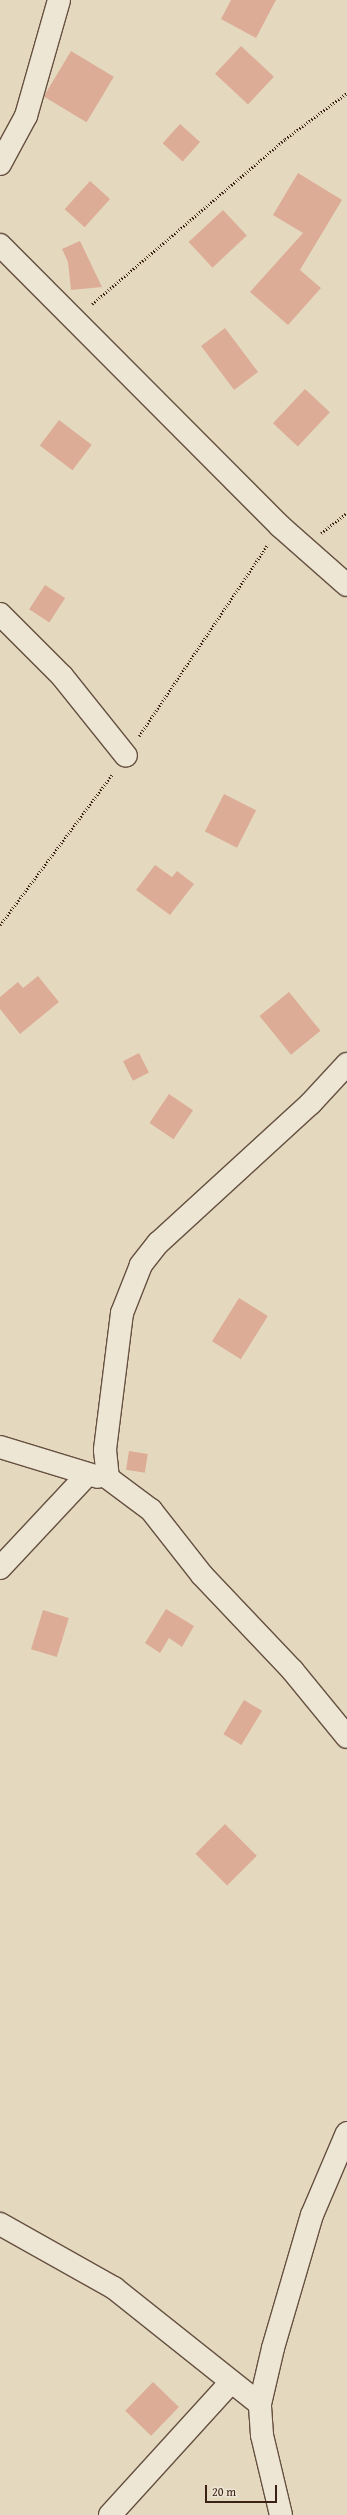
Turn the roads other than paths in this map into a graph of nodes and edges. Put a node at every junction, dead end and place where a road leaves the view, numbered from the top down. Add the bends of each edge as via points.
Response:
1 (59, 0) edge
2 (0, 164) edge
3 (0, 244) edge
4 (347, 585) edge
5 (0, 614) edge
6 (126, 756) road end
7 (347, 1064) edge
8 (0, 1447) edge
9 (86, 1476) junction
10 (108, 1478) junction
11 (0, 1568) edge
12 (347, 1737) edge
13 (347, 2133) edge
14 (0, 2224) edge
15 (231, 2382) junction
16 (260, 2404) junction
17 (110, 2515) edge
18 (281, 2515) edge

1 - 2 street via 26,116
3 - 4 street via 72,320 280,526 305,545
5 - 6 street via 62,676
7 - 10 street via 311,1102 158,1243 141,1265 122,1313 118,1337 107,1419
8 - 9 street
9 - 10 street
9 - 11 street
10 - 12 street via 151,1510 202,1575 293,1671
13 - 16 street via 312,2215 273,2348
14 - 15 street via 114,2288
15 - 16 street
15 - 17 street
16 - 18 street via 262,2435

